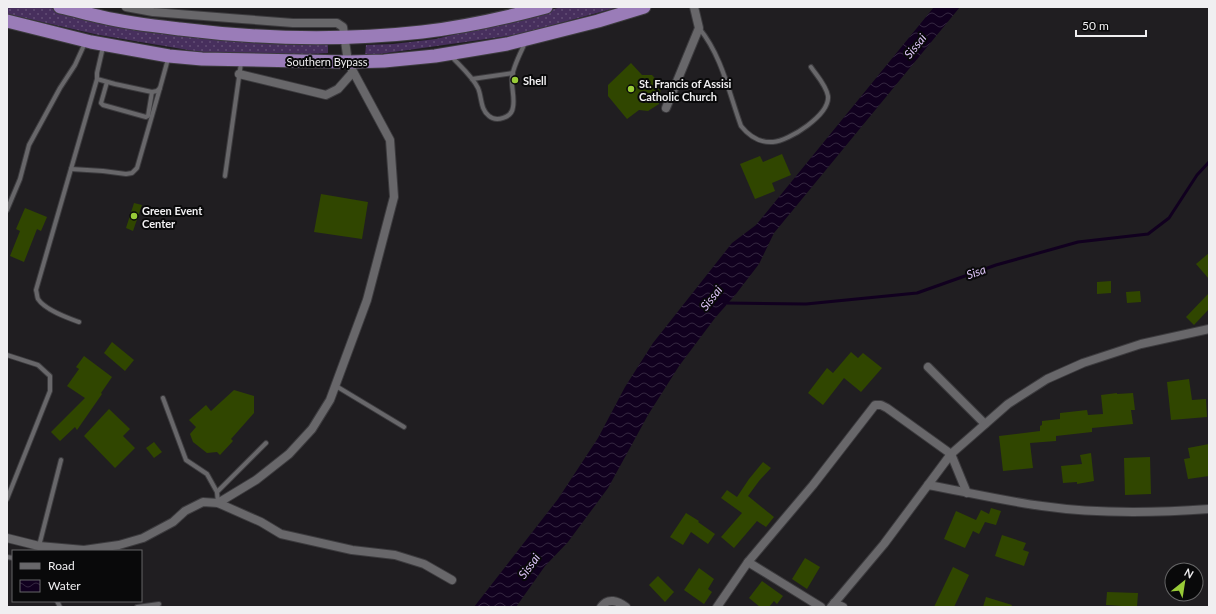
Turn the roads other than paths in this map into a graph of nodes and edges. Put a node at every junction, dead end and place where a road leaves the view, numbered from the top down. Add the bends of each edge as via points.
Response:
1 (60, 7) edge
2 (126, 7) edge
3 (546, 7) edge
4 (644, 7) edge
5 (694, 7) edge
6 (153, 9) edge
7 (7, 21) edge
8 (699, 28) junction
9 (344, 38) junction
10 (527, 39) junction
11 (86, 41) junction
12 (103, 45) junction
13 (448, 54) junction
14 (169, 56) junction
15 (241, 60) junction
16 (351, 67) junction
17 (811, 67) dead end
18 (513, 73) junction
19 (239, 74) junction
20 (97, 79) junction
21 (472, 79) junction
22 (107, 82) junction
23 (160, 88) junction
24 (152, 92) junction
25 (666, 108) dead end
26 (71, 169) junction
27 (225, 176) dead end
28 (7, 210) edge
29 (79, 322) dead end
30 (1209, 329) edge
31 (7, 355) edge
32 (928, 367) dead end
33 (336, 386) junction
34 (163, 398) dead end
35 (985, 424) junction
36 (404, 427) dead end
37 (266, 443) dead end
38 (951, 454) junction
39 (61, 460) dead end
40 (928, 485) junction
41 (217, 492) junction
42 (967, 493) junction
43 (7, 498) edge
44 (218, 503) junction
45 (1209, 509) edge
46 (7, 538) edge
47 (38, 546) junction
48 (748, 562) junction
49 (452, 580) dead end
50 (159, 604) dead end
51 (832, 605) edge
52 (137, 607) edge
53 (601, 607) edge
54 (626, 607) edge
55 (717, 607) edge
56 (821, 607) edge
57 (843, 607) edge

1 - 9 highway via 102,18 210,33 260,37
2 - 6 street
3 - 9 highway via 509,17 422,32
4 - 10 highway, Southern Bypass
5 - 8 street
6 - 9 street via 293,23 337,23 343,27
7 - 11 highway, Southern Bypass
8 - 17 lane via 707,38 725,77 741,126 760,140 781,141 814,121 824,111 828,98 826,90
8 - 25 street
9 - 16 street
10 - 13 highway, Southern Bypass
10 - 18 lane
11 - 12 highway, Southern Bypass
11 - 28 lane via 29,145 20,178
12 - 14 highway, Southern Bypass
12 - 20 lane
13 - 16 highway, Southern Bypass
13 - 21 lane
14 - 15 highway, Southern Bypass via 202,60
14 - 23 lane
15 - 16 highway, Southern Bypass
15 - 19 lane
16 - 19 street via 338,88 326,95
16 - 33 street via 390,140 394,197 367,300
18 - 21 lane
18 - 21 lane via 513,107 505,117 492,118 488,115
19 - 27 lane
20 - 22 lane
20 - 26 lane
22 - 24 lane
22 - 24 lane via 101,103 103,105 146,117
23 - 24 lane
23 - 26 lane via 137,168 132,173
26 - 29 lane via 36,290 43,305
30 - 35 street via 1141,344 1084,363 1047,379 1008,404
31 - 43 lane via 38,365 50,376 50,391
32 - 35 street
33 - 36 lane
33 - 44 street via 312,429 289,454 256,480
34 - 41 lane via 186,460 206,474
35 - 38 street
37 - 41 lane
38 - 40 street
38 - 42 street
38 - 48 street via 887,408 875,406
39 - 47 lane
40 - 42 street
40 - 51 street via 884,544
41 - 44 lane
42 - 45 street via 1042,506 1102,512
44 - 47 street via 203,502 143,538 119,545 84,550
44 - 49 street via 281,534 352,550 395,555 424,564
46 - 47 street
48 - 55 street
48 - 56 street
50 - 52 lane
51 - 57 street
53 - 54 street via 604,602 611,600

